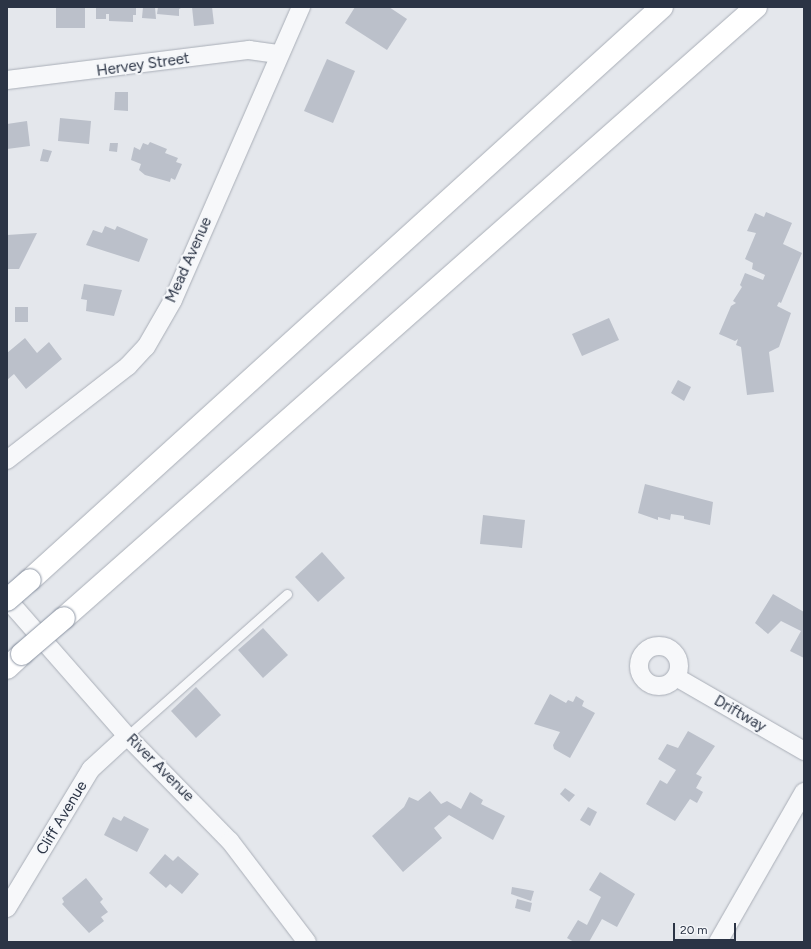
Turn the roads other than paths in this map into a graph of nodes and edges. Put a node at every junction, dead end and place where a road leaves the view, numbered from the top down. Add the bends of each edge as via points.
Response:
1 (301, 7) edge
2 (662, 7) edge
3 (756, 7) edge
4 (278, 54) junction
5 (7, 80) edge
6 (7, 460) edge
7 (288, 594) dead end
8 (7, 600) edge
9 (15, 661) edge
10 (676, 677) dead end
11 (127, 736) junction
12 (804, 751) edge
13 (804, 792) edge
14 (7, 908) edge
15 (307, 942) edge
16 (718, 942) edge

1 - 4 street, Mead Avenue
2 - 8 highway, bridge
3 - 9 highway, bridge
4 - 5 street, Hervey Street via 249,50
4 - 6 street, Mead Avenue via 173,300 146,347 128,366
7 - 11 lane
8 - 11 street, River Avenue
10 - 12 street, Driftway
11 - 14 street, Cliff Avenue via 91,769
11 - 15 street, River Avenue via 230,841
13 - 16 street

